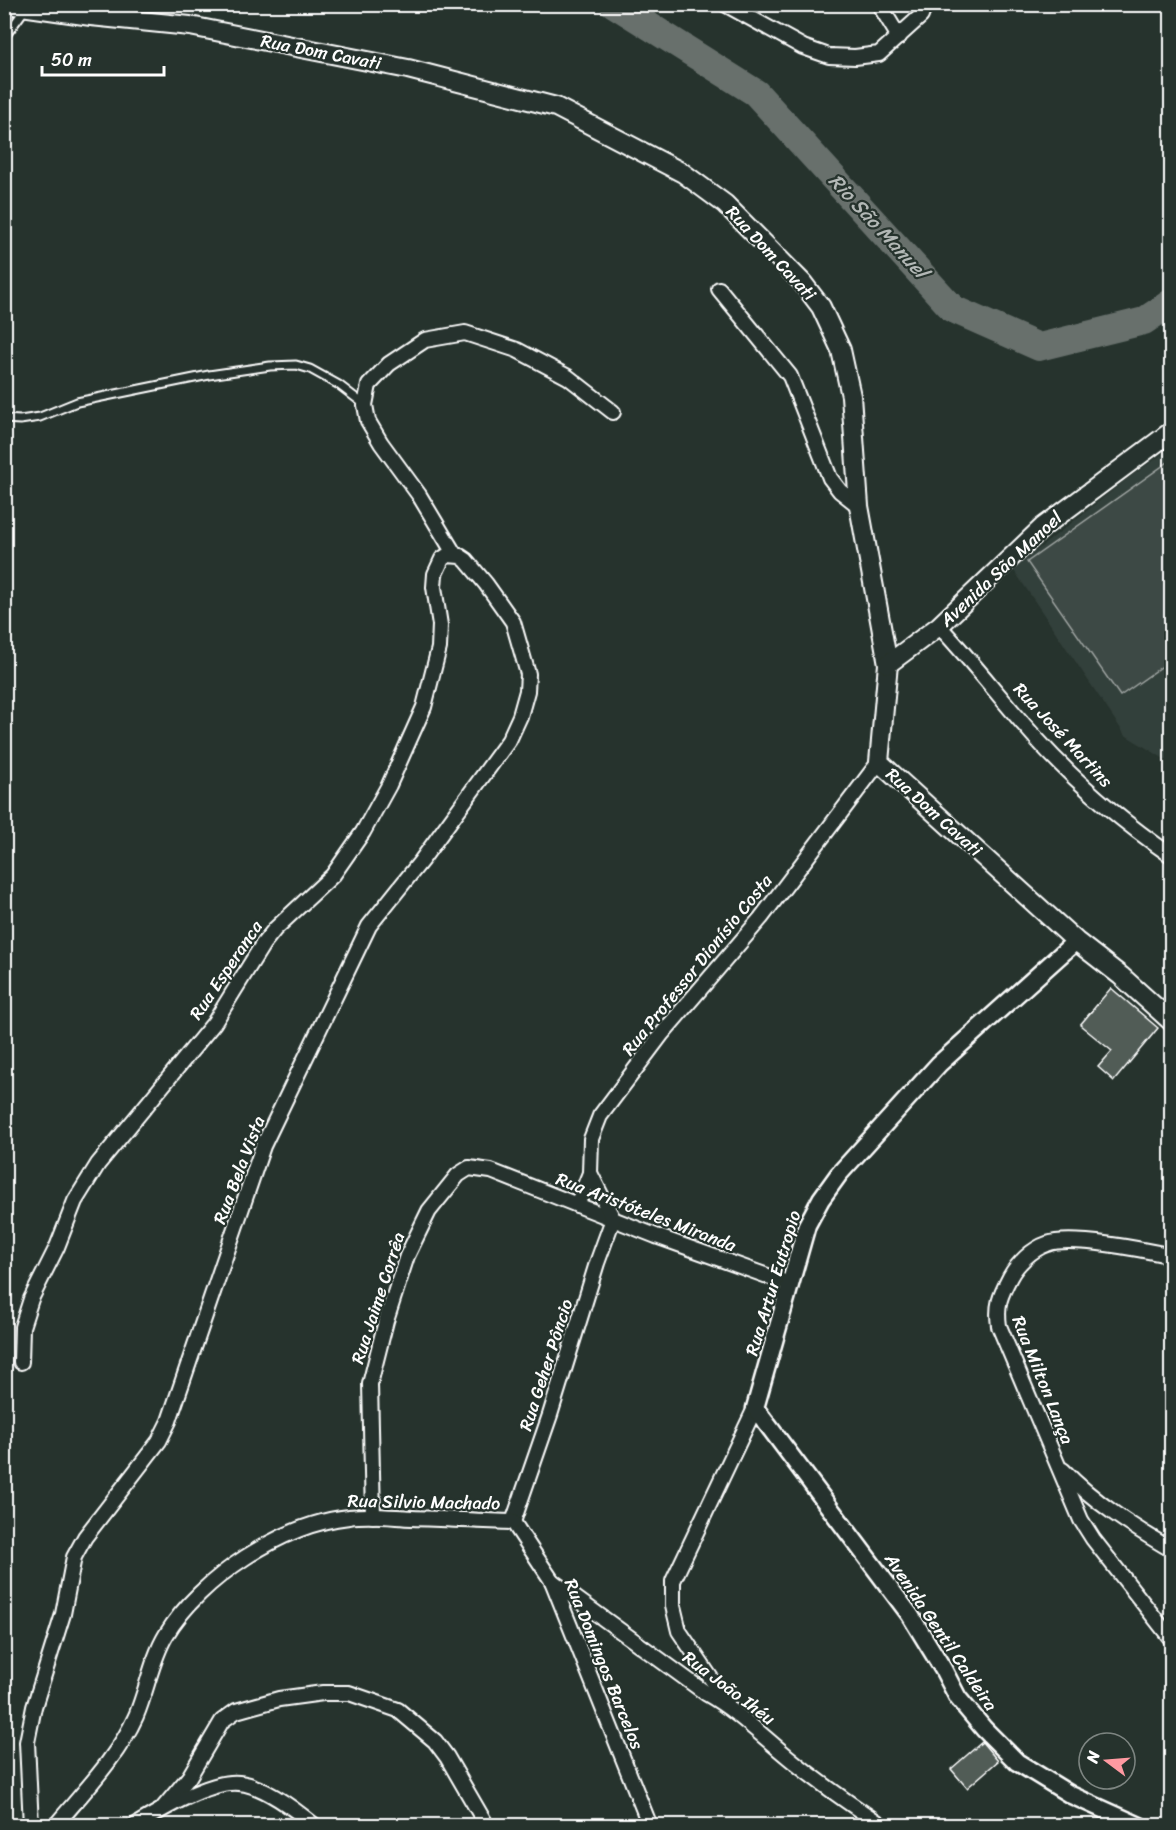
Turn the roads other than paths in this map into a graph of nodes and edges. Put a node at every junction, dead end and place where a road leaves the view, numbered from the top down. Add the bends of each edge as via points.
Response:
1 (8, 4) edge
2 (725, 4) edge
3 (879, 4) edge
4 (925, 4) edge
5 (28, 7) junction
6 (899, 37) junction
7 (4, 38) edge
8 (719, 289) dead end
9 (364, 405) junction
10 (613, 412) dead end
11 (4, 419) edge
12 (1172, 431) edge
13 (858, 506) junction
14 (448, 557) junction
15 (939, 626) junction
16 (888, 664) junction
17 (879, 762) junction
18 (1172, 856) edge
19 (1076, 941) junction
20 (1172, 1022) edge
21 (491, 1171) joint
22 (590, 1173) junction
23 (577, 1205) junction
24 (613, 1219) junction
25 (1172, 1256) edge
26 (790, 1284) junction
27 (21, 1362) dead end
28 (755, 1408) junction
29 (1058, 1465) junction
30 (373, 1516) junction
31 (513, 1522) junction
32 (1172, 1550) edge
33 (552, 1581) junction
34 (1172, 1640) edge
35 (730, 1707) junction
36 (163, 1808) junction
37 (31, 1826) edge
38 (55, 1826) edge
39 (134, 1826) edge
40 (315, 1826) edge
41 (487, 1826) edge
42 (650, 1826) edge
43 (883, 1826) edge
44 (1140, 1826) edge

1 - 5 main road, Rua Dom Cavati
2 - 6 street via 803,47 829,56 879,54
3 - 6 street
4 - 6 street via 921,16
5 - 7 lane
5 - 13 main road, Rua Dom Cavati via 190,26 420,72 556,107 683,173 725,204 784,262 821,307 842,351 851,396
8 - 13 street via 790,376 830,478
9 - 10 street via 369,385 390,364 425,340 465,333 517,350 568,377
9 - 11 lane via 310,369 270,366 77,402 40,417
9 - 14 street, Rua Bela Vista via 368,421 418,495
12 - 15 main road, Avenida São Manoel via 1043,526
13 - 16 main road, Rua Dom Cavati
14 - 27 street, Rua Esperanca via 435,574 439,648 424,707 389,785 333,875 275,928 214,1023 98,1164 75,1201 31,1299 22,1327
14 - 37 street, Rua Bela Vista via 466,560 513,622 528,674 520,716 509,740 369,926 263,1146 169,1421 159,1442 85,1537 74,1557 63,1614 27,1742
15 - 16 main road, Avenida São Manoel
15 - 18 street, Rua José Martins via 1089,793
16 - 17 main road, Rua Dom Cavati
17 - 19 main road, Rua Dom Cavati
17 - 22 street, Rua Professor Dionísio Costa via 761,918 612,1098 591,1139
19 - 20 main road, Rua Dom Cavati
19 - 26 street, Rua Artur Eutropio via 939,1064 839,1174 807,1225
21 - 23 street, Rua Aristóteles Miranda
21 - 30 street, Rua Jaime Corrêa via 469,1168 458,1175 429,1211 407,1256 370,1384
22 - 23 street, Rua Professor Dionísio Costa
22 - 24 street
23 - 24 street, Rua Aristóteles Miranda
24 - 26 street, Rua Aristóteles Miranda
24 - 31 street, Rua Geher Pôncio
25 - 29 street, Rua Milton Lança via 1066,1241 1048,1243 1013,1271 997,1309 999,1326
26 - 28 street, Rua Artur Eutropio
28 - 35 street, Rua Artur Eutropio via 673,1581 673,1606 679,1630
28 - 44 street, Avenida Gentil Caldeira via 910,1615 958,1698 984,1729 1017,1762 1071,1795
29 - 32 street via 1124,1522
29 - 34 street, Rua Milton Lança via 1093,1539
30 - 31 street, Rua Silvio Machado
30 - 38 street, Rua Silvio Machado via 348,1516 285,1536 216,1579 181,1613 165,1637 135,1717 109,1762
31 - 33 street, Rua Domingos Barcelos
33 - 35 street, Rua João Ihéu
33 - 42 street, Rua Domingos Barcelos
35 - 43 street, Rua João Ihéu via 789,1758
36 - 39 street
36 - 40 street via 228,1782 242,1783 255,1786
36 - 41 street via 189,1777 222,1721 236,1711 279,1699 349,1693 398,1710 435,1741

